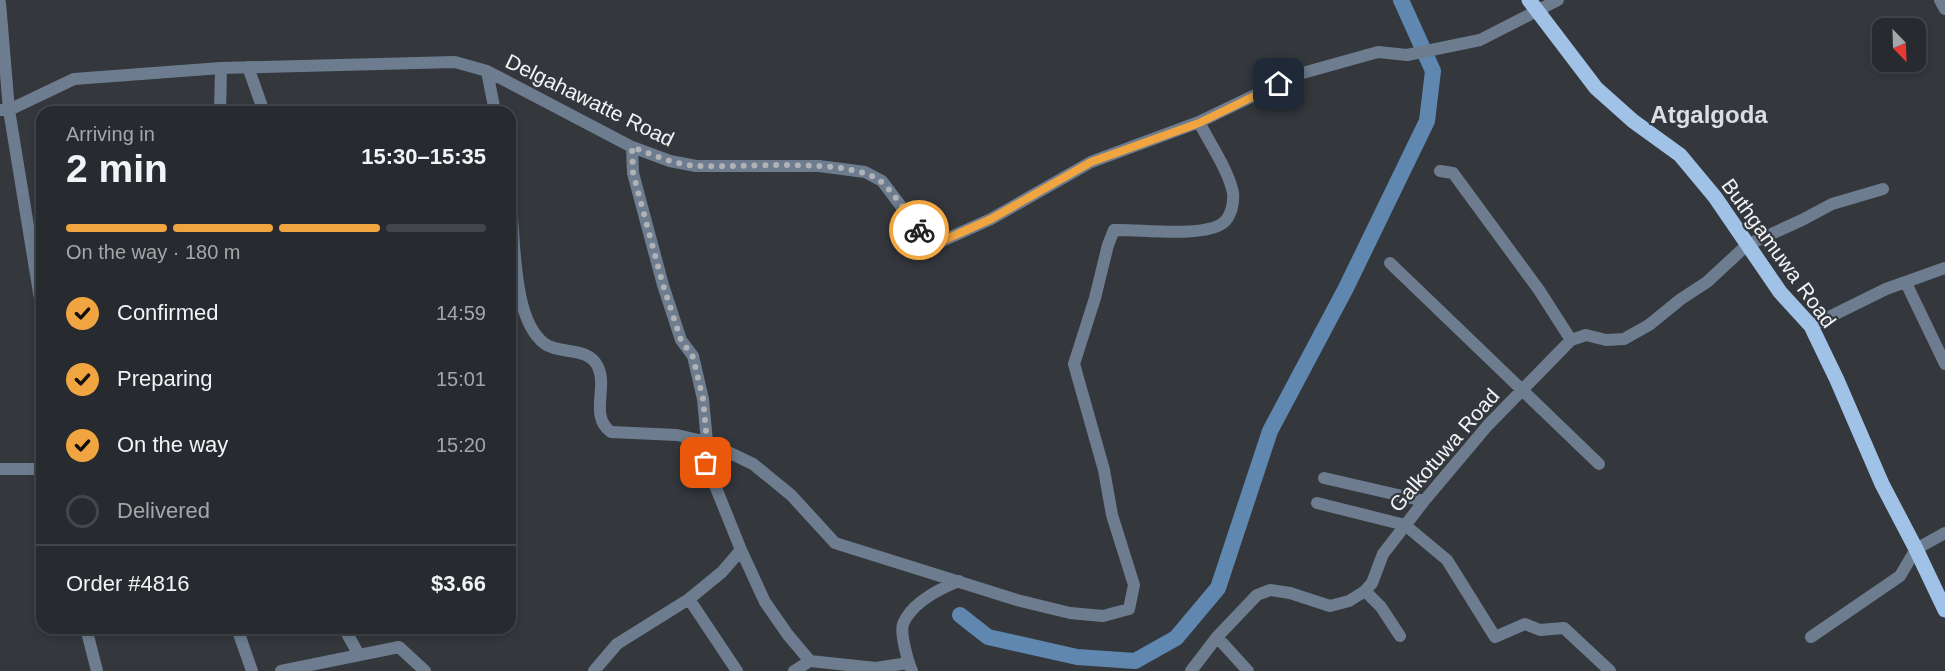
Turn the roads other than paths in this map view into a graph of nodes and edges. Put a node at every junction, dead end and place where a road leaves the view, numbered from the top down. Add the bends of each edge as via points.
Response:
1 (1558, 0) edge
2 (1940, 0) edge
3 (0, 3) edge
4 (1533, 6) edge
5 (1945, 9) edge
6 (248, 67) junction
7 (221, 68) junction
8 (487, 71) junction
9 (220, 106) edge
10 (262, 106) edge
11 (494, 106) edge
12 (5, 110) edge
13 (1199, 123) junction
14 (632, 147) junction
15 (1440, 171) dead end
16 (1883, 189) dead end
17 (1747, 245) junction
18 (516, 251) edge
19 (1390, 263) dead end
20 (1945, 268) edge
21 (36, 278) edge
22 (1906, 283) junction
23 (1811, 326) junction
24 (1571, 340) junction
25 (1945, 364) edge
26 (1522, 390) junction
27 (707, 442) junction
28 (1599, 464) dead end
29 (0, 470) edge
30 (36, 471) edge
31 (1324, 478) dead end
32 (1424, 501) junction
33 (1317, 503) dead end
34 (1405, 525) junction
35 (1945, 533) edge
36 (1916, 549) junction
37 (741, 550) junction
38 (959, 581) junction
39 (1365, 591) junction
40 (689, 599) junction
41 (1945, 610) edge
42 (87, 634) edge
43 (239, 634) edge
44 (347, 634) edge
45 (1400, 636) dead end
46 (1217, 637) junction
47 (1811, 637) dead end
48 (359, 655) junction
49 (810, 661) junction
50 (910, 667) edge
51 (876, 669) edge
52 (96, 671) edge
53 (252, 671) edge
54 (281, 671) edge
55 (425, 671) edge
56 (594, 671) edge
57 (737, 671) edge
58 (794, 671) edge
59 (1191, 671) edge
60 (1248, 671) edge
61 (1610, 671) edge

1 - 4 street, Delgahawatte Road
2 - 5 street
3 - 12 street
4 - 13 street, Delgahawatte Road via 1480,40 1407,55 1378,52 1299,74
4 - 17 main road, Buthgamuwa Road via 1596,88 1633,121 1680,154
6 - 7 street, Delgahawatte Road
6 - 8 street, Delgahawatte Road via 455,62
6 - 10 street
7 - 9 street
7 - 12 street, Delgahawatte Road via 74,79
8 - 11 street
8 - 14 street, Delgahawatte Road
12 - 21 street
13 - 14 street, Delgahawatte Road via 1091,162 991,219 931,246 882,181 865,172 819,166 696,166
13 - 38 street via 1225,172 1233,193 1232,208 1224,222 1201,232 1114,231 1074,364 1134,585 1129,609 1102,616 1070,613
14 - 27 street via 633,173 663,285 681,340 693,357 703,399
15 - 24 street via 1453,173
16 - 17 street via 1832,204
17 - 23 main road, Buthgamuwa Road via 1780,292
17 - 24 street via 1707,282 1624,339 1586,335
18 - 27 street via 523,312 532,330 546,345 587,355 600,370 600,419 604,427 611,432 676,435
19 - 26 street
20 - 22 street
22 - 23 street
22 - 25 street
23 - 36 main road, Buthgamuwa Road via 1882,484
24 - 26 street, Galkotuwa Road
26 - 28 street
26 - 32 street, Galkotuwa Road
27 - 37 street via 706,463
27 - 38 street via 753,464 791,495 835,543
29 - 30 street
31 - 32 street
32 - 34 street, Galkotuwa Road
33 - 34 street
34 - 39 street, Galkotuwa Road via 1383,554 1372,584
34 - 61 street via 1447,560 1495,637 1525,624 1540,630 1564,628
35 - 36 street
36 - 41 main road, Buthgamuwa Road
36 - 47 street via 1900,576
37 - 40 street
37 - 49 street via 765,602
38 - 50 street via 915,608 903,625
39 - 45 street
39 - 46 street via 1330,606 1270,590 1257,596
40 - 56 street via 617,644
40 - 57 street
42 - 52 street
43 - 53 street
44 - 48 street
46 - 59 street
46 - 60 street
48 - 54 street
48 - 55 street via 399,647
49 - 51 street
49 - 58 street
50 - 51 street

